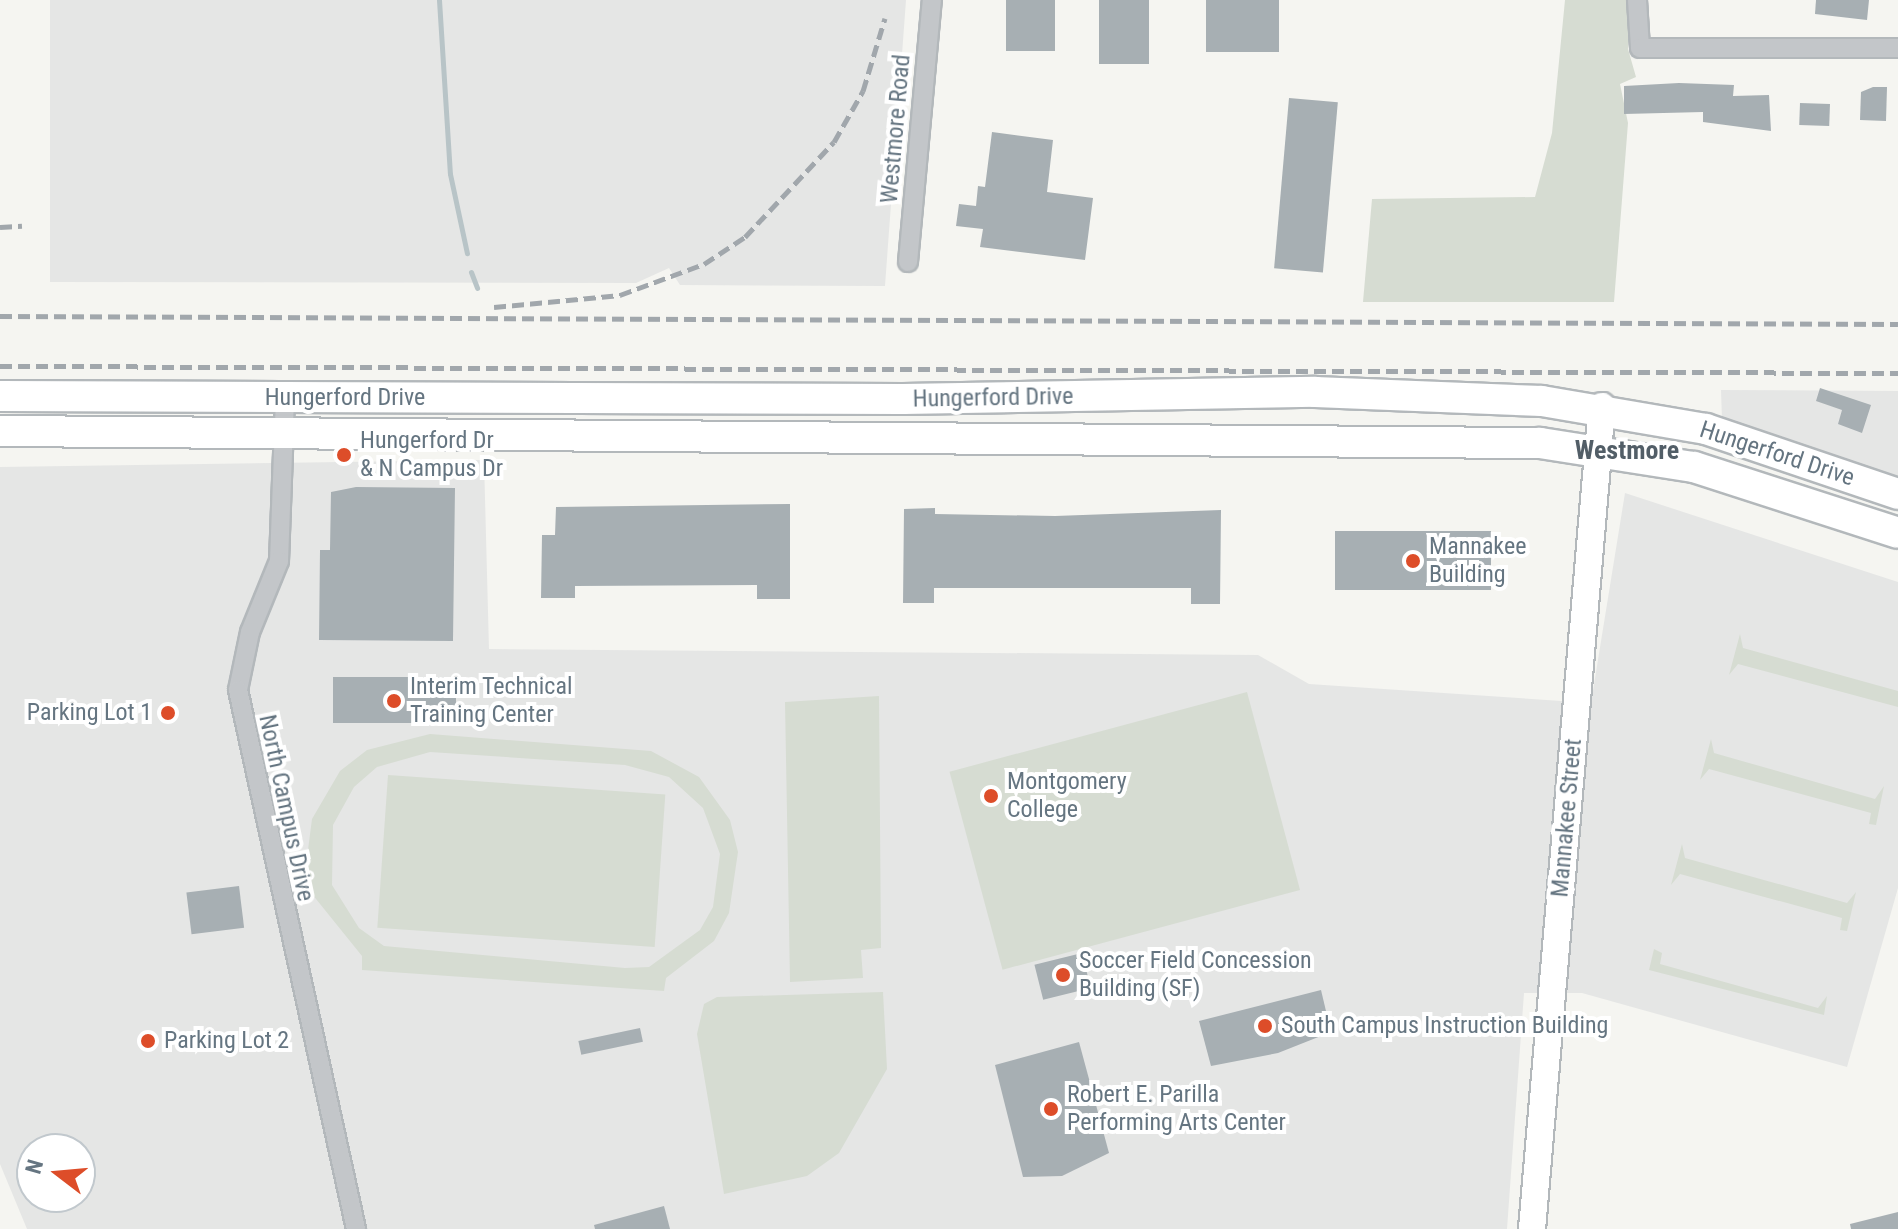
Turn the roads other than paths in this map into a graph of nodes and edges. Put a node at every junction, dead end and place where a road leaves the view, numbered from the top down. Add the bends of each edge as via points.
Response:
1 (932, 0) edge
2 (1637, 0) edge
3 (1898, 48) edge
4 (908, 262) dead end
5 (0, 396) edge
6 (285, 398) junction
7 (910, 399) junction
8 (1602, 406) junction
9 (0, 431) edge
10 (284, 431) junction
11 (910, 433) junction
12 (1599, 447) junction
13 (1898, 494) edge
14 (1898, 533) edge
15 (356, 1229) edge
16 (1532, 1229) edge

1 - 4 street, Westmore Road
2 - 3 street via 1640,48
5 - 6 main road, Hungerford Drive
6 - 7 main road, Hungerford Drive
6 - 10 street, North Campus Drive
7 - 8 main road, Hungerford Drive via 1315,392
7 - 11 main road
8 - 12 street, Mannakee Street
8 - 13 main road, Hungerford Drive via 1706,429
9 - 10 main road, Hungerford Drive
10 - 11 main road, Hungerford Drive
10 - 15 street, North Campus Drive via 279,561 250,632 238,690
11 - 12 main road, Hungerford Drive
12 - 14 main road, Hungerford Drive via 1735,479
12 - 16 street, Mannakee Street

